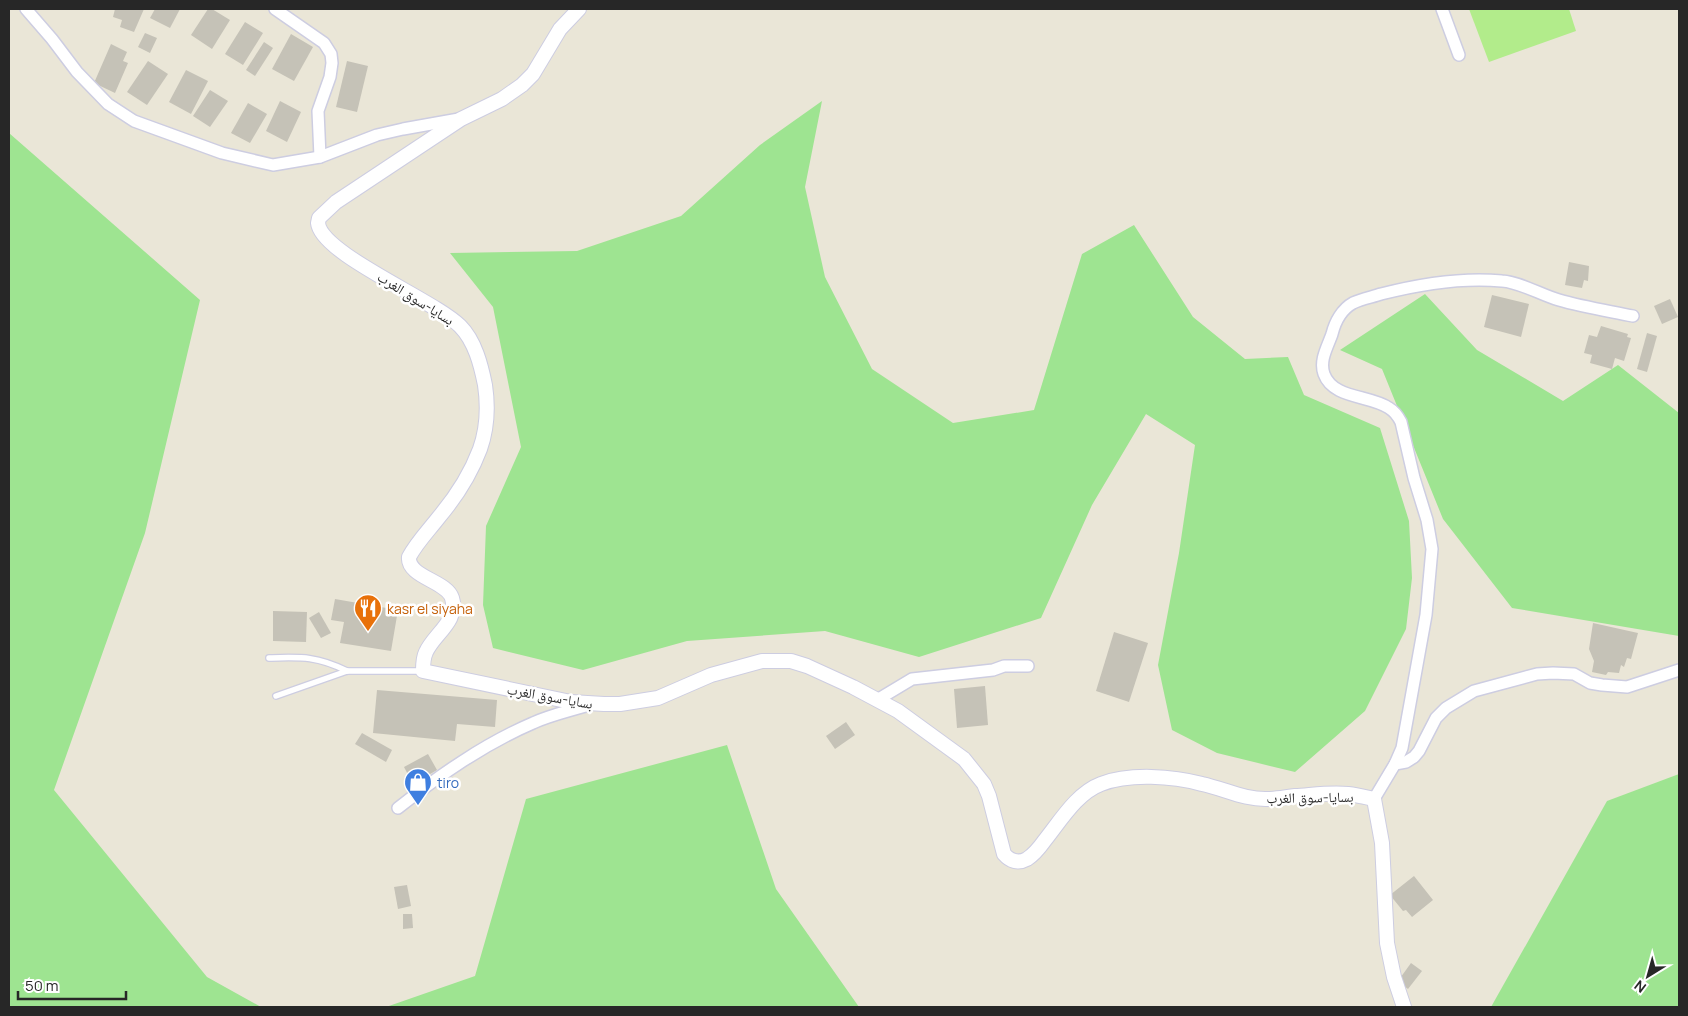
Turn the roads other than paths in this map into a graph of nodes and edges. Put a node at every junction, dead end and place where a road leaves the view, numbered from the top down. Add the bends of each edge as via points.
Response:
1 (26, 9) edge
2 (275, 9) edge
3 (579, 9) edge
4 (1442, 9) edge
5 (1459, 55) dead end
6 (460, 119) junction
7 (320, 157) junction
8 (1633, 316) dead end
9 (269, 658) dead end
10 (1028, 666) dead end
11 (1679, 670) edge
12 (347, 671) junction
13 (423, 671) junction
14 (276, 696) dead end
15 (878, 700) junction
16 (589, 704) junction
17 (1395, 764) junction
18 (1374, 799) junction
19 (398, 808) dead end
20 (1404, 1007) edge

1 - 7 street via 90,87 134,121 222,153 273,165
2 - 7 street via 324,44 331,54 330,78 318,111
3 - 6 street, بسايا-سوق الغرب via 560,29 534,74 502,98
4 - 5 street
6 - 7 street via 377,135
6 - 13 street, بسايا-سوق الغرب via 336,202 318,223 323,235 346,255 461,327 482,370 486,410 480,449 459,489 409,561 418,572 450,594 453,600 451,616 426,652
8 - 17 street via 1504,281 1438,282 1404,288 1351,304 1334,326 1322,366 1324,376 1332,386 1388,407 1397,414 1432,549 1425,624 1402,748
9 - 12 lane via 315,659
10 - 15 street via 1004,666 912,679
11 - 17 street via 1627,688 1590,683 1574,674 1553,673 1474,691 1436,718 1414,757
12 - 13 lane
12 - 14 lane
13 - 16 street, بسايا-سوق الغرب
15 - 16 street, بسايا-سوق الغرب via 814,668 776,660 711,675 658,698 620,704
15 - 18 street, بسايا-سوق الغرب via 948,746 975,772 990,796 1004,854 1014,861 1020,862 1035,853 1087,791 1127,778 1176,778 1228,793 1268,799 1346,794
16 - 19 street via 534,722 474,753
17 - 18 street
18 - 20 street, بسايا-سوق الغرب via 1382,843 1387,943

